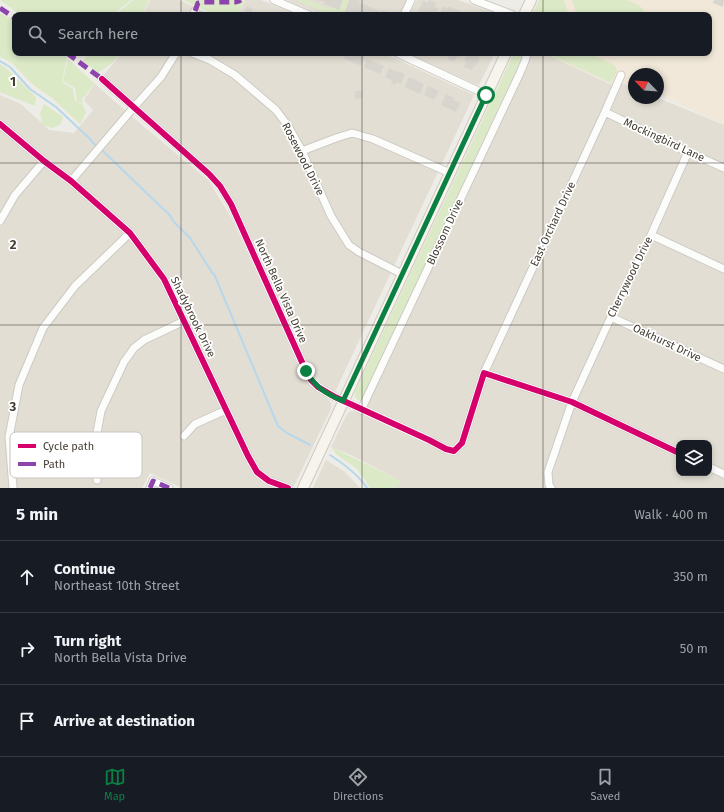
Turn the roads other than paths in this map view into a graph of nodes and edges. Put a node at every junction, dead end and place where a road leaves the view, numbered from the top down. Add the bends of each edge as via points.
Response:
1 (274, 0) edge
2 (411, 0) edge
3 (474, 0) edge
4 (531, 0) edge
5 (302, 12) edge
6 (405, 12) edge
7 (505, 12) edge
8 (525, 12) edge
9 (174, 56) edge
10 (200, 56) edge
11 (403, 56) edge
12 (505, 56) edge
13 (526, 56) edge
14 (621, 75) dead end
15 (102, 79) dead end
16 (486, 95) junction
17 (134, 107) junction
18 (605, 112) junction
19 (0, 124) edge
20 (302, 151) junction
21 (688, 152) junction
22 (44, 161) junction
23 (724, 168) edge
24 (450, 173) junction
25 (71, 181) junction
26 (0, 221) edge
27 (130, 233) junction
28 (651, 235) junction
29 (724, 269) edge
30 (402, 274) junction
31 (611, 316) junction
32 (184, 321) junction
33 (724, 369) edge
34 (484, 373) junction
35 (343, 401) junction
36 (572, 402) junction
37 (226, 410) junction
38 (361, 410) junction
39 (97, 432) edge
40 (184, 436) dead end
41 (10, 450) edge
42 (676, 452) edge
43 (712, 468) edge
44 (724, 474) edge
45 (12, 478) edge
46 (13, 488) edge
47 (150, 488) edge
48 (169, 488) edge
49 (288, 488) edge
50 (303, 488) edge
51 (551, 488) edge

1 - 5 street
2 - 6 street
3 - 7 street
4 - 8 main road
9 - 17 street via 161,77
10 - 20 street, Rosewood Drive via 235,75 276,110
11 - 16 street
12 - 16 main road
13 - 38 street, Blossom Drive
14 - 18 street, East Orchard Drive
15 - 17 street, North Bella Vista Drive
16 - 24 main road
17 - 25 street
17 - 35 street, North Bella Vista Drive via 220,186 232,204 311,380 326,393
18 - 21 street, Mockingbird Lane
18 - 34 street, East Orchard Drive
19 - 22 street, Shadybrook Drive
20 - 24 street via 352,134 373,138
20 - 30 street, Rosewood Drive via 331,216 349,244 358,252
21 - 23 street, Mockingbird Lane
21 - 28 street, Cherrywood Drive
22 - 25 street, Shadybrook Drive
22 - 26 street via 15,195
24 - 30 main road
25 - 27 street, Shadybrook Drive
27 - 32 street, Shadybrook Drive via 164,279
27 - 41 street via 75,286 43,328 18,385 9,437
28 - 29 street
28 - 31 street, Cherrywood Drive
30 - 35 main road
31 - 33 street, Oakhurst Drive
31 - 36 street, Cherrywood Drive
32 - 37 street, Shadybrook Drive
32 - 39 street via 144,340 134,348 124,362 101,411
34 - 36 street
34 - 38 street, North Bella Vista Drive via 462,443 454,450 446,449
35 - 38 street, North Bella Vista Drive
35 - 50 main road
36 - 42 street
36 - 51 street, Cherrywood Drive via 548,472
37 - 40 street via 195,424
37 - 49 street, Shadybrook Drive via 257,472 269,481
43 - 44 street
45 - 46 street
47 - 48 street via 153,481

